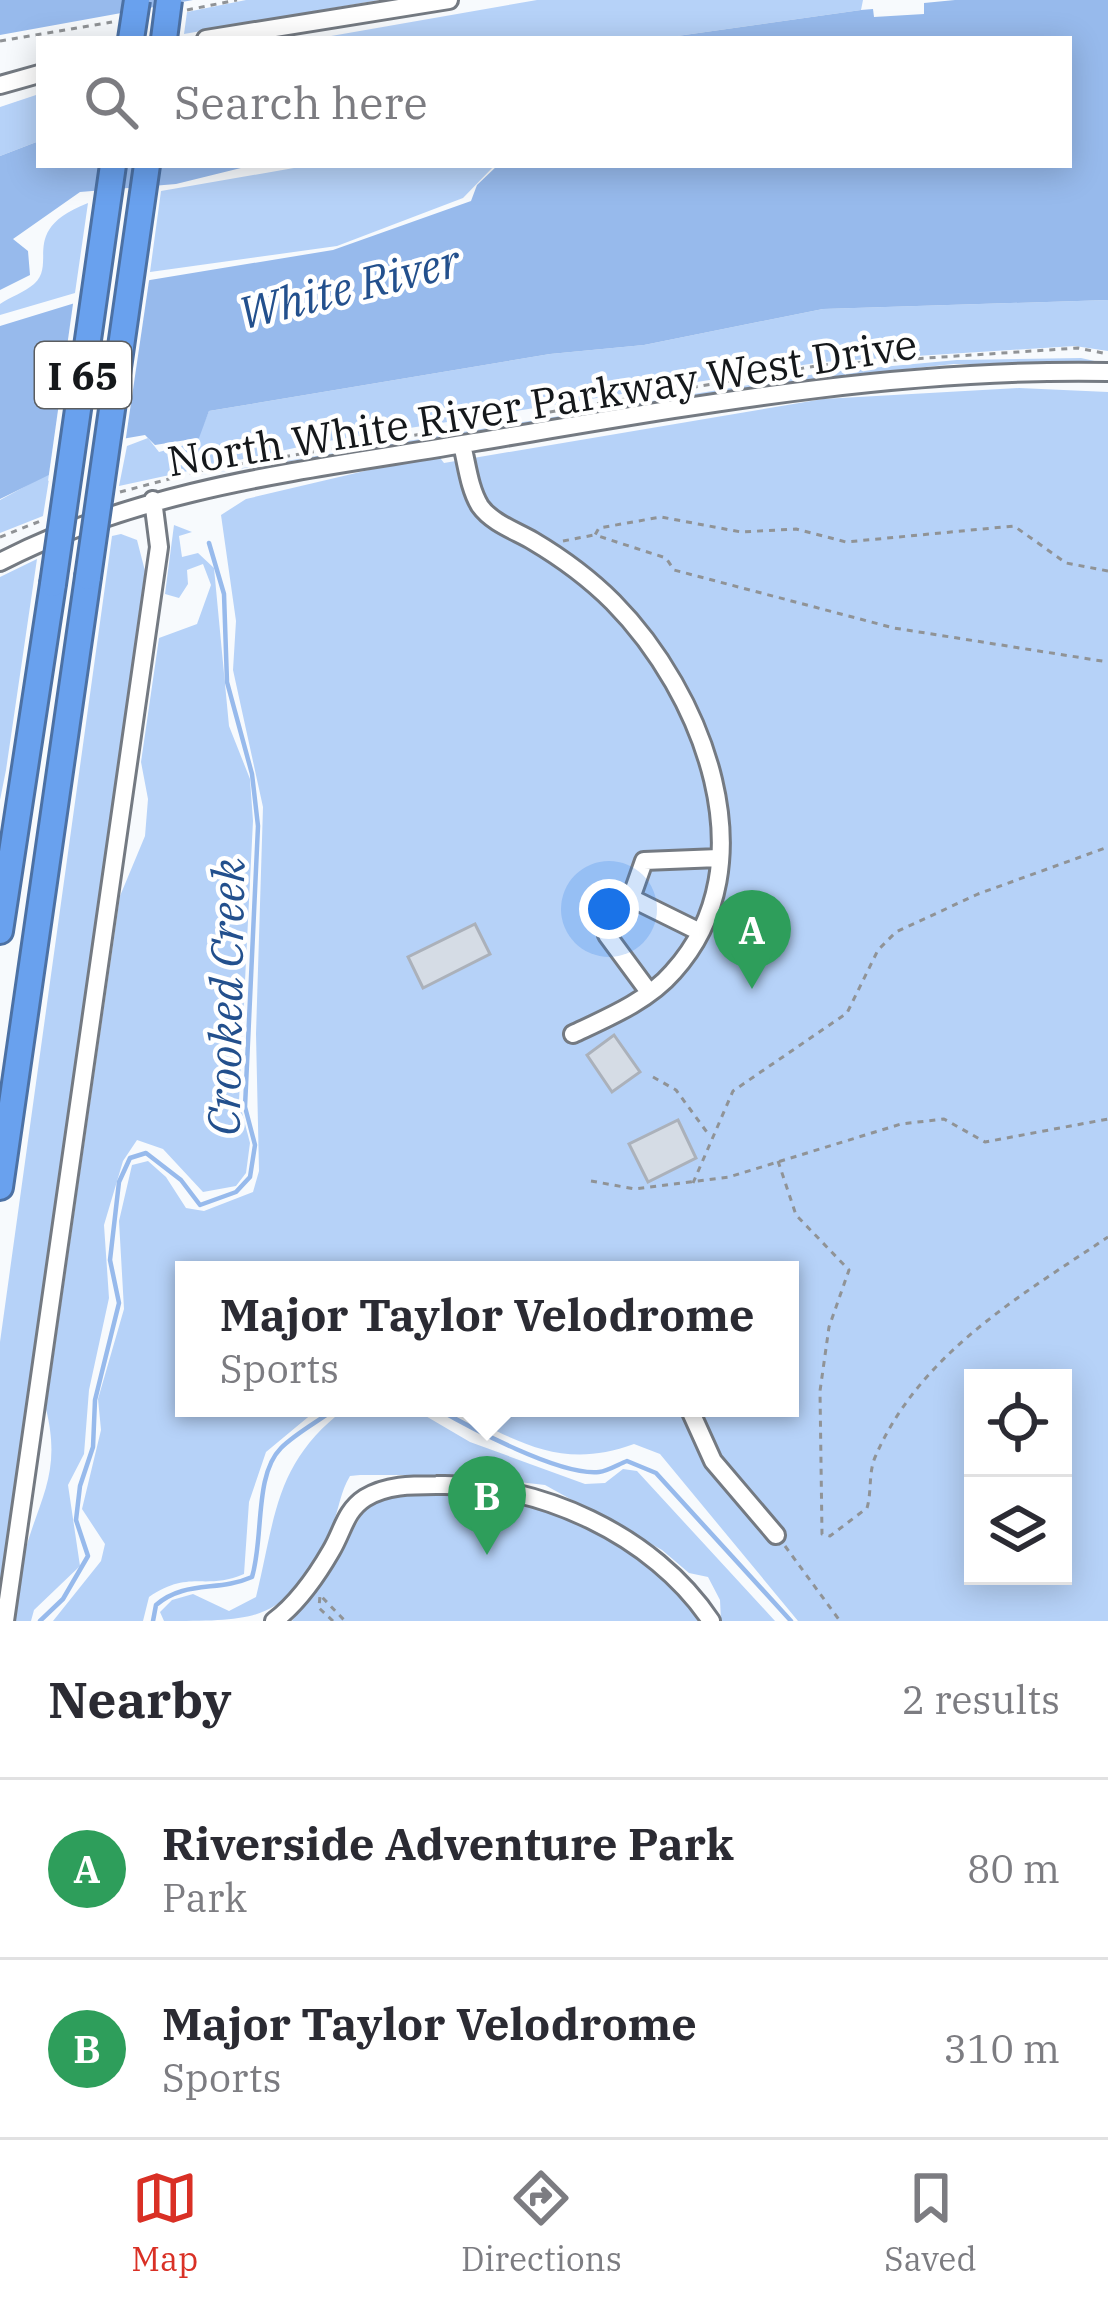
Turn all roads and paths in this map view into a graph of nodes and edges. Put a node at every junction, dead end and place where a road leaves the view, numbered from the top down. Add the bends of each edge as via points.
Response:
1 (137, 0) edge
2 (237, 0) edge
3 (449, 0) edge
4 (178, 5) edge
5 (123, 31) edge
6 (62, 36) edge
7 (165, 36) edge
8 (225, 36) edge
9 (36, 38) edge
10 (0, 41) edge
11 (36, 75) edge
12 (0, 86) edge
13 (113, 168) edge
14 (147, 168) edge
15 (1108, 372) edge
16 (462, 445) junction
17 (153, 500) junction
18 (43, 520) dead end
19 (595, 536) junction
20 (0, 537) edge
21 (561, 541) dead end
22 (0, 562) edge
23 (1108, 571) edge
24 (1108, 662) edge
25 (1108, 847) edge
26 (719, 857) junction
27 (631, 898) junction
28 (0, 931) edge
29 (700, 932) junction
30 (650, 992) junction
31 (573, 1034) dead end
32 (653, 1077) dead end
33 (1108, 1119) edge
34 (710, 1137) junction
35 (778, 1161) junction
36 (592, 1180) dead end
37 (692, 1183) junction
38 (0, 1187) edge
39 (1108, 1237) edge
40 (692, 1417) edge
41 (776, 1535) joint
42 (5, 1621) edge
43 (274, 1621) edge
44 (334, 1621) edge
45 (345, 1621) edge
46 (712, 1621) edge
47 (840, 1621) edge

1 - 5 highway, bridge
2 - 4 path
3 - 8 street
4 - 7 highway, bridge
5 - 6 path
9 - 10 path
11 - 12 street
13 - 28 highway, I 65, bridge
14 - 38 highway, I 65, bridge
15 - 16 street, North White River Parkway West Drive via 829,386
16 - 17 street, North White River Parkway West Drive
16 - 26 street via 481,507 610,599 658,653 692,715 715,784
17 - 22 street, North White River Parkway West Drive
17 - 42 street via 156,570
18 - 20 path
19 - 21 path
19 - 23 path via 599,528 661,517 741,532 796,529 846,542 1014,526 1066,562
19 - 24 path via 746,592 894,628
25 - 34 path via 896,932 878,950 847,1013 734,1091
26 - 27 street via 644,861
26 - 29 street via 715,900
27 - 29 street
27 - 30 street via 607,935
29 - 30 street
30 - 31 street
32 - 34 path via 676,1090
33 - 35 path via 985,1142 944,1120 901,1124
34 - 37 path
35 - 37 path
35 - 39 path via 796,1215 849,1270 829,1327 820,1391 822,1534 866,1508 874,1458 891,1427 976,1328
36 - 37 path via 635,1189
40 - 41 street via 713,1461
41 - 47 path
43 - 46 street via 310,1584 350,1510 367,1496 467,1484 515,1488 636,1545 683,1582
44 - 45 path via 319,1608 320,1595

